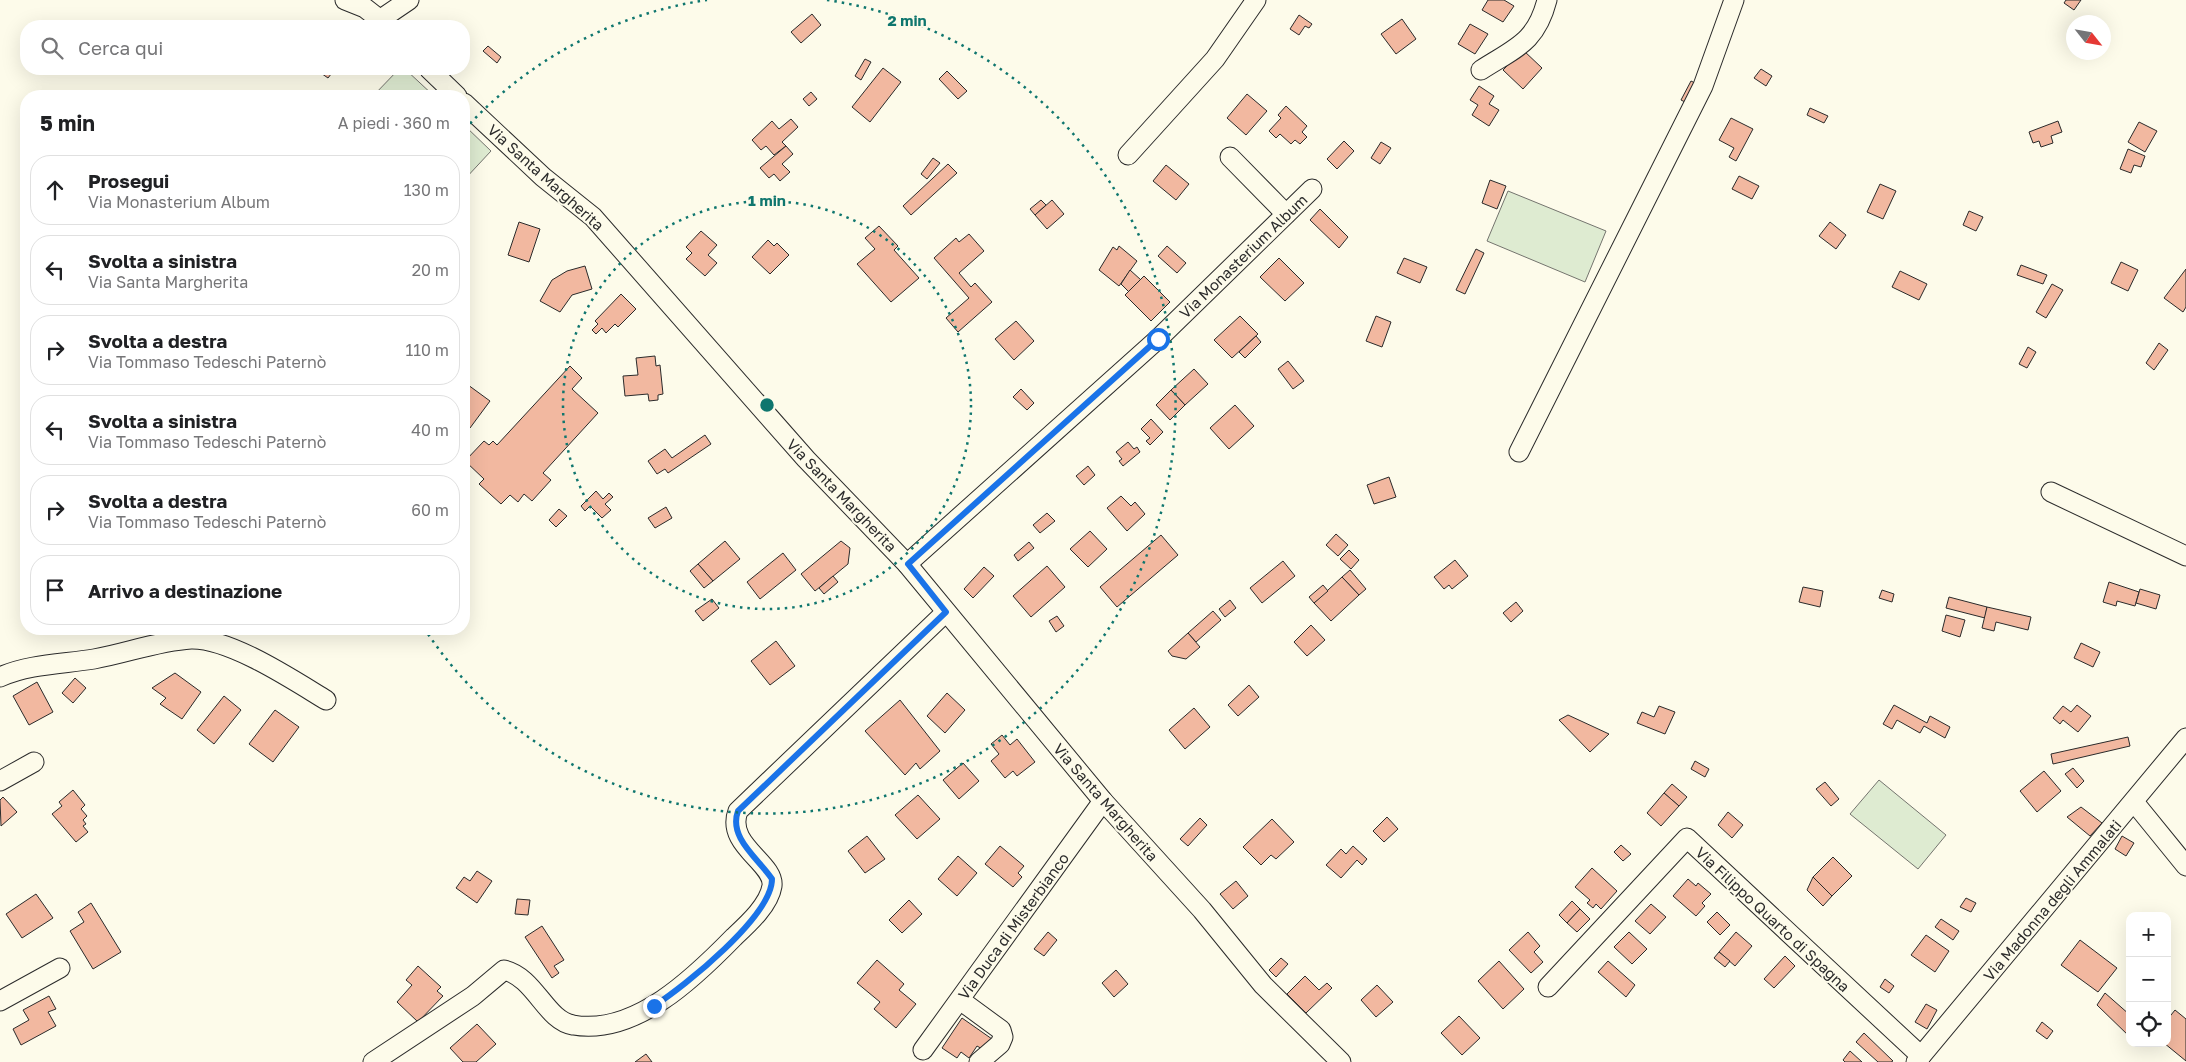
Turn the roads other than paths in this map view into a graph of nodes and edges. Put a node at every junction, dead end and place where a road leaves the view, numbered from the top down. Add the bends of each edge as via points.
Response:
1 (346, 0) edge
2 (409, 0) edge
3 (1256, 0) edge
4 (1547, 0) edge
5 (1734, 0) edge
6 (380, 20) edge
7 (387, 20) edge
8 (1481, 70) dead end
9 (435, 75) edge
10 (451, 90) edge
11 (470, 109) edge
12 (1128, 155) dead end
13 (1230, 157) dead end
14 (1312, 189) dead end
15 (1286, 214) junction
16 (1519, 452) dead end
17 (2051, 492) dead end
18 (2186, 556) edge
19 (908, 564) junction
20 (946, 612) junction
21 (0, 677) edge
22 (326, 700) dead end
23 (2186, 738) edge
24 (34, 762) dead end
25 (0, 781) edge
26 (1103, 801) junction
27 (2134, 802) junction
28 (2186, 866) edge
29 (60, 968) dead end
30 (1548, 987) dead end
31 (960, 1000) junction
32 (0, 1001) edge
33 (924, 1050) dead end
34 (1919, 1059) edge
35 (373, 1062) edge
36 (979, 1062) edge
37 (1341, 1062) edge

1 - 6 street via 365,8
2 - 7 street
3 - 12 street via 1215,59
4 - 8 street via 1539,26 1528,39
5 - 16 street via 1703,86
9 - 10 street
11 - 19 street, Via Santa Margherita via 543,177 593,217 806,459
13 - 15 street
14 - 15 street, Via Monasterium Album
15 - 19 street, Via Monasterium Album via 1158,339
17 - 18 street
19 - 20 street, Via Santa Margherita
20 - 26 street, Via Santa Margherita
20 - 35 street via 738,811 735,820 737,831 772,879 772,887 763,906 741,931 680,989 654,1006 614,1023 572,1025 547,1007 515,972 504,970 473,996
21 - 22 street via 30,668 192,639 218,642 287,676
23 - 27 street, Via Madonna degli Ammalati
24 - 25 street
26 - 31 street, Via Duca di Misterbianco
26 - 37 street, Via Santa Margherita via 1202,910 1263,985
27 - 28 street
27 - 34 street, Via Madonna degli Ammalati
29 - 32 street
30 - 34 street, Via Filippo Quarto di Spagna via 1686,838
31 - 33 street, Via Duca di Misterbianco
31 - 36 street via 1000,1030 1003,1037 1000,1044

